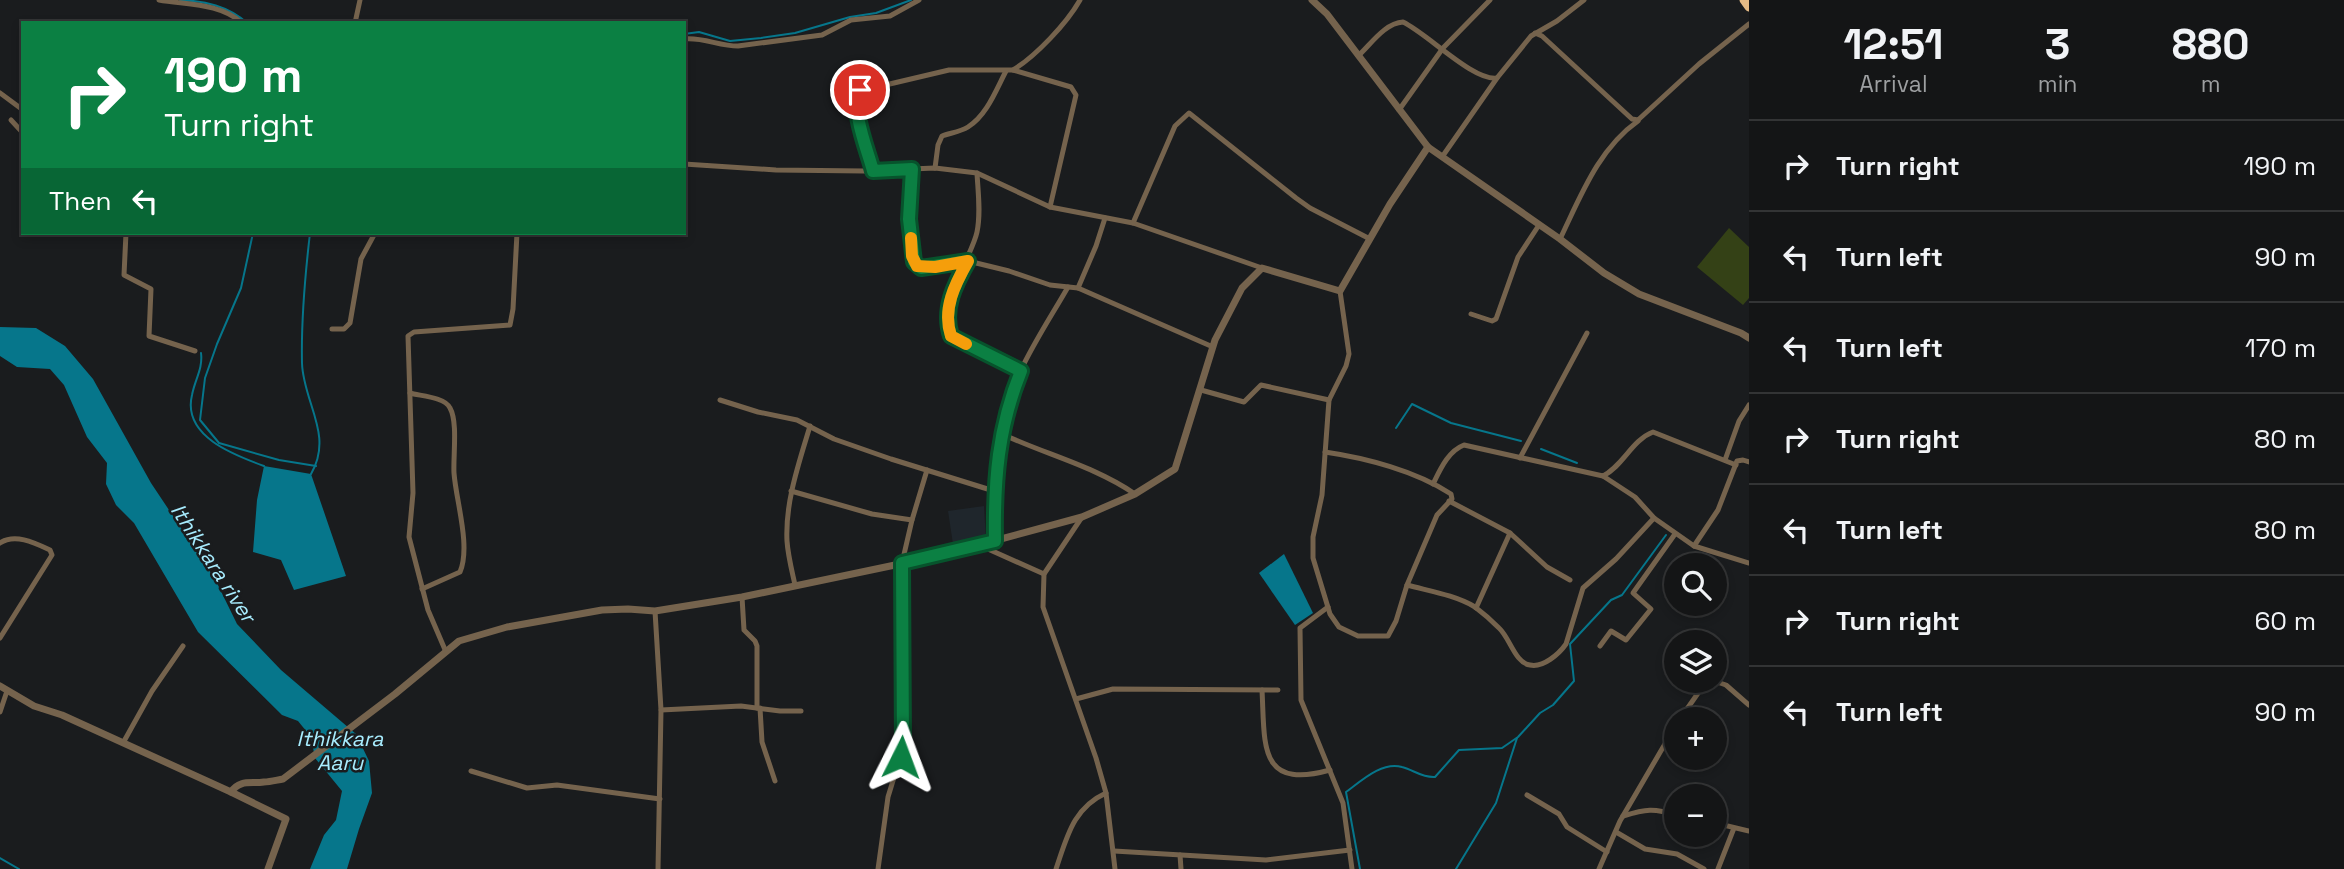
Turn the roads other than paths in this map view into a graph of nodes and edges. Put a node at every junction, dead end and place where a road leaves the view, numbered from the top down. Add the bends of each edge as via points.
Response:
1 (159, 0) edge
2 (360, 0) edge
3 (919, 0) edge
4 (1080, 0) edge
5 (1312, 0) edge
6 (1490, 0) edge
7 (1584, 0) edge
8 (1744, 0) edge
9 (1749, 7) edge
10 (240, 21) edge
11 (355, 21) edge
12 (1749, 24) edge
13 (1535, 33) junction
14 (686, 38) edge
15 (1443, 48) junction
16 (1358, 56) junction
17 (1010, 71) junction
18 (1497, 78) junction
19 (0, 93) edge
20 (21, 109) edge
21 (1399, 110) junction
22 (11, 120) dead end
23 (1638, 120) junction
24 (21, 131) edge
25 (1428, 147) junction
26 (1442, 157) junction
27 (686, 164) edge
28 (935, 168) junction
29 (912, 169) junction
30 (873, 171) junction
31 (977, 173) junction
32 (1050, 207) junction
33 (1105, 218) junction
34 (1133, 223) junction
35 (1539, 225) junction
36 (126, 235) edge
37 (374, 235) edge
38 (517, 235) edge
39 (1370, 239) junction
40 (1560, 239) junction
41 (968, 261) junction
42 (1262, 268) junction
43 (1068, 287) junction
44 (1078, 288) junction
45 (1340, 291) junction
46 (1471, 314) dead end
47 (332, 329) dead end
48 (1587, 333) dead end
49 (1749, 338) edge
50 (1213, 347) junction
51 (195, 351) dead end
52 (1021, 371) junction
53 (1200, 390) junction
54 (410, 393) junction
55 (720, 400) dead end
56 (1329, 401) junction
57 (1749, 405) edge
58 (810, 426) junction
59 (1002, 434) junction
60 (1325, 452) junction
61 (1520, 458) junction
62 (1725, 460) junction
63 (1749, 462) edge
64 (1736, 465) junction
65 (927, 471) junction
66 (1603, 476) junction
67 (1433, 484) junction
68 (791, 491) junction
69 (994, 491) junction
70 (1135, 495) junction
71 (1449, 501) junction
72 (1082, 517) junction
73 (1654, 518) junction
74 (912, 520) junction
75 (1510, 533) junction
76 (1675, 534) junction
77 (995, 541) junction
78 (0, 543) edge
79 (979, 545) junction
80 (1694, 546) junction
81 (1749, 562) edge
82 (902, 563) junction
83 (1044, 574) junction
84 (1570, 580) dead end
85 (795, 585) junction
86 (1407, 585) junction
87 (422, 589) junction
88 (742, 597) junction
89 (1328, 607) junction
90 (1476, 608) junction
91 (655, 611) junction
92 (0, 638) edge
93 (183, 646) dead end
94 (1600, 646) dead end
95 (446, 652) junction
96 (4, 689) edge
97 (1262, 690) junction
98 (1278, 690) dead end
99 (1076, 699) junction
100 (1749, 705) edge
101 (1688, 707) edge
102 (759, 708) junction
103 (662, 710) junction
104 (801, 711) dead end
105 (0, 712) edge
106 (124, 743) junction
107 (1664, 746) edge
108 (1330, 770) junction
109 (471, 771) dead end
110 (775, 781) dead end
111 (231, 792) junction
112 (1106, 793) junction
113 (1527, 795) dead end
114 (660, 799) junction
115 (1664, 811) edge
116 (1623, 816) junction
117 (1727, 827) edge
118 (1734, 828) junction
119 (1749, 831) edge
120 (1616, 832) junction
121 (1350, 849) junction
122 (1114, 851) junction
123 (1607, 852) junction
124 (1180, 855) junction
125 (268, 869) edge
126 (658, 869) edge
127 (878, 869) edge
128 (1056, 869) edge
129 (1115, 869) edge
130 (1181, 869) edge
131 (1352, 869) edge
132 (1599, 869) edge
133 (1704, 869) edge
134 (1718, 869) edge

1 - 10 street via 216,9
2 - 11 street
3 - 14 street via 884,18 851,20 822,35 738,46
4 - 17 street via 1048,38
5 - 16 street
6 - 15 street
7 - 13 street
8 - 9 highway
12 - 23 street
13 - 18 street
13 - 23 street
15 - 16 street via 1410,25 1397,22
15 - 18 street via 1470,70
15 - 21 street
16 - 21 street
17 - 28 street via 974,122 942,136
17 - 30 street via 949,70 860,90 857,109
17 - 32 street via 1071,87 1076,95
18 - 26 street
19 - 20 street
21 - 25 street
22 - 24 street
23 - 40 street via 1595,167
25 - 26 street
25 - 39 street
26 - 35 street
27 - 30 street
28 - 29 street
28 - 31 street
29 - 30 street
29 - 41 street via 909,219 914,262 921,268
31 - 32 street
31 - 41 street via 979,218
32 - 33 street
33 - 34 street
33 - 44 street
34 - 39 street via 1175,126 1189,113 1310,208
34 - 42 street
35 - 40 street
35 - 46 street via 1518,257 1496,320
36 - 51 street via 124,275 152,292 149,336
37 - 47 street via 361,259 351,323 344,329
38 - 54 street via 510,324 410,333
39 - 45 street
40 - 49 street via 1639,294
41 - 43 street
41 - 52 street via 950,300 951,336
42 - 45 street
42 - 50 street via 1242,288
43 - 44 street
43 - 52 street
44 - 50 street
45 - 56 street via 1349,354
48 - 61 street
50 - 53 street
52 - 59 street
53 - 56 street via 1244,402 1261,385
53 - 70 street via 1175,469
54 - 87 street via 414,493 409,537
54 - 87 street via 443,402 452,412 464,553 460,572
55 - 58 street
56 - 60 street
57 - 62 street
58 - 65 street via 834,439
58 - 68 street
59 - 69 street
59 - 70 street via 1089,468
60 - 67 street via 1361,457
60 - 89 street via 1312,548
61 - 66 street
61 - 67 street via 1458,447
62 - 64 street
62 - 66 street via 1653,432
63 - 64 street via 1737,461
64 - 80 street via 1718,510
65 - 69 street
65 - 74 street
66 - 73 street via 1635,497
67 - 71 street via 1451,494
68 - 74 street
68 - 85 street via 786,540
69 - 77 street
70 - 72 street
71 - 75 street
71 - 86 street via 1437,515
72 - 77 street
72 - 83 street
73 - 76 street
73 - 90 street via 1583,588 1566,644 1548,660 1531,666 1522,662 1503,631
74 - 82 street
75 - 84 street via 1547,567
75 - 90 street
76 - 80 street
76 - 94 street via 1633,593 1651,609 1626,640 1611,631
77 - 79 street
78 - 92 street via 20,539 50,550 52,555
79 - 82 street
79 - 83 street
80 - 81 street
82 - 85 street
82 - 127 street via 903,748 888,797
83 - 99 street via 1043,607
85 - 88 street
86 - 89 street via 1391,632 1384,638 1346,632
86 - 90 street
87 - 95 street
88 - 91 street
88 - 102 street via 744,630 757,646
89 - 108 street via 1303,624 1299,640 1301,700
91 - 95 street via 602,610 507,627 459,641
91 - 103 street
93 - 106 street
95 - 111 street via 283,779 242,782
96 - 105 street
96 - 106 street
97 - 98 street
97 - 99 street via 1113,689
97 - 108 street via 1268,752 1276,768 1304,776
99 - 112 street
100 - 101 street via 1727,685 1714,681 1703,686
102 - 103 street
102 - 104 street
102 - 110 street via 765,753
103 - 114 street
106 - 111 street
107 - 116 street
108 - 121 street via 1343,803
109 - 114 street via 527,788 557,785
111 - 125 street via 286,819
112 - 122 street
112 - 128 street via 1092,799 1077,816
113 - 123 street
114 - 126 street
115 - 116 street via 1646,809
116 - 120 street
117 - 118 street
118 - 119 street
118 - 134 street
120 - 123 street
120 - 133 street via 1645,849 1676,854
121 - 124 street via 1266,860
121 - 131 street
122 - 124 street
122 - 129 street
123 - 132 street
124 - 130 street

